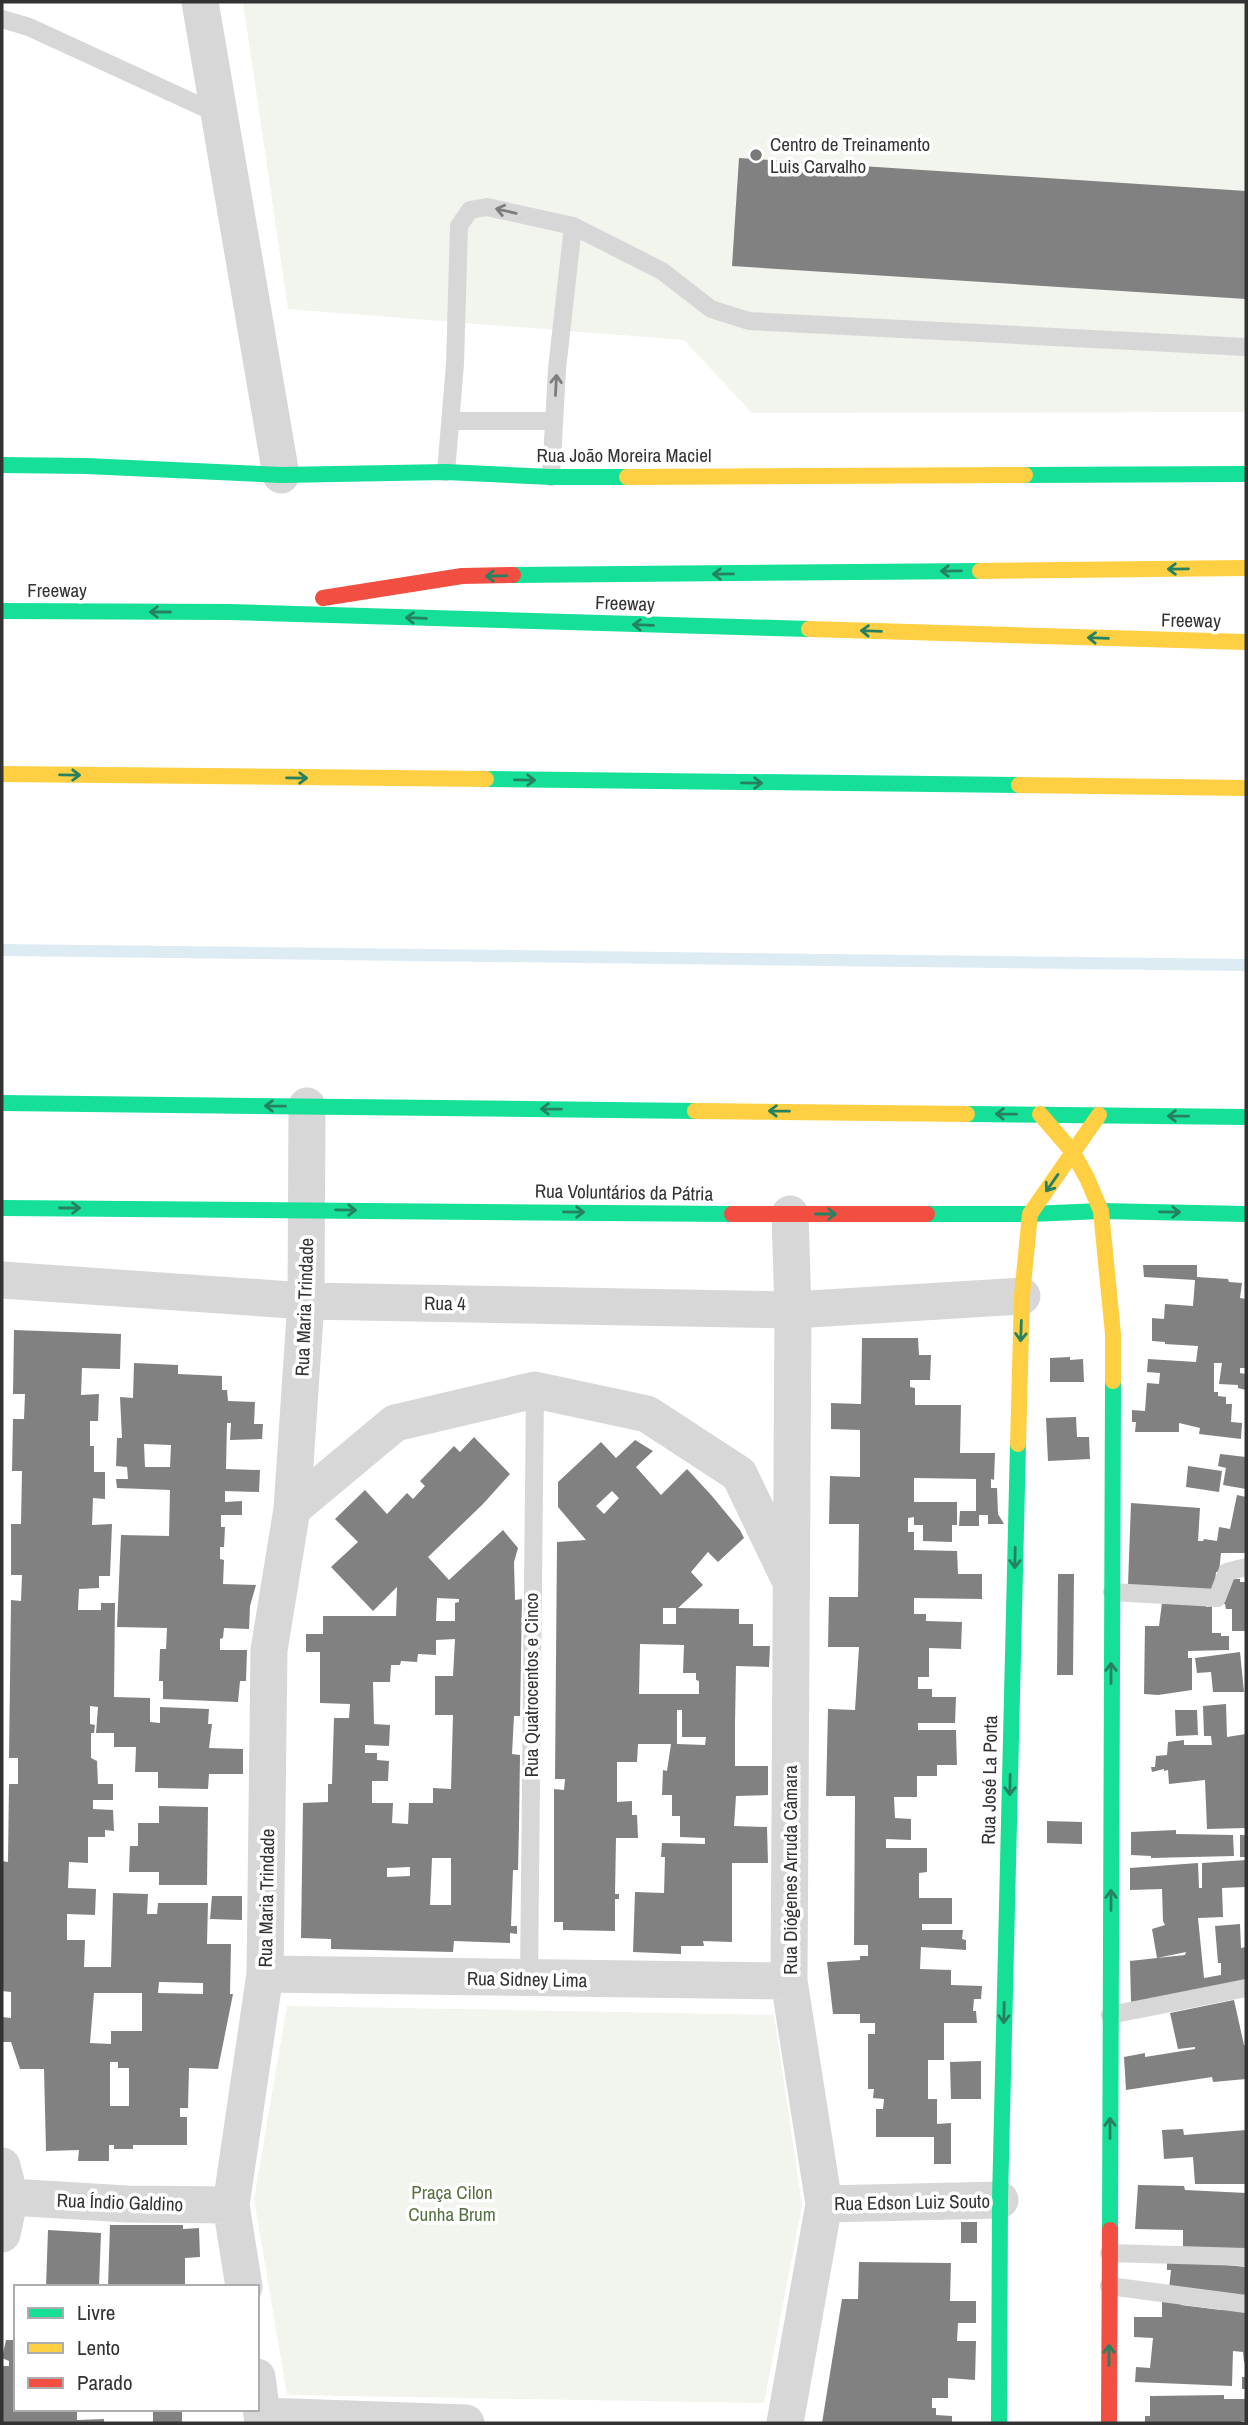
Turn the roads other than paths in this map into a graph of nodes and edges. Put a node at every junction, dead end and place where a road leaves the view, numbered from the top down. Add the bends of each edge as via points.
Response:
1 (201, 2) edge
2 (2, 19) edge
3 (218, 114) junction
4 (573, 226) junction
5 (1246, 347) edge
6 (451, 421) junction
7 (554, 421) junction
8 (2, 465) edge
9 (446, 472) junction
10 (1246, 474) edge
11 (281, 475) junction
12 (551, 477) junction
13 (1246, 568) edge
14 (2, 611) edge
15 (229, 612) junction
16 (1246, 642) edge
17 (2, 774) edge
18 (1246, 788) edge
19 (2, 1103) edge
20 (307, 1106) junction
21 (1040, 1114) junction
22 (1099, 1115) junction
23 (1246, 1117) edge
24 (1072, 1151) junction
25 (2, 1208) edge
26 (307, 1209) junction
27 (1101, 1211) junction
28 (790, 1214) junction
29 (1030, 1214) junction
30 (1246, 1214) edge
31 (2, 1280) edge
32 (1022, 1296) junction
33 (306, 1301) junction
34 (793, 1310) junction
35 (535, 1390) junction
36 (292, 1509) junction
37 (1246, 1567) edge
38 (791, 1581) junction
39 (1112, 1592) junction
40 (265, 1975) junction
41 (529, 1980) junction
42 (789, 1982) junction
43 (1246, 1988) edge
44 (1110, 2015) junction
45 (6, 2182) edge
46 (1000, 2200) junction
47 (824, 2204) junction
48 (231, 2205) junction
49 (2, 2234) edge
50 (1109, 2253) junction
51 (1246, 2257) edge
52 (243, 2285) edge
53 (1109, 2286) junction
54 (1246, 2304) edge
55 (259, 2391) edge
56 (263, 2420) edge
57 (466, 2423) edge
58 (785, 2423) edge
59 (999, 2423) edge
60 (1109, 2423) edge

1 - 3 street
2 - 3 lane via 29,27
3 - 11 street
4 - 5 lane via 662,271 710,309 749,321
4 -> 6 lane via 487,207 470,211 459,226
7 -> 4 lane
6 - 7 lane
6 - 9 lane
7 - 12 lane
8 - 11 main road, Rua João Moreira Maciel
9 - 11 main road, Rua João Moreira Maciel
9 - 12 main road, Rua João Moreira Maciel
10 - 12 main road, Rua João Moreira Maciel
13 -> 15 main road via 461,576
15 -> 14 main road, Freeway
16 -> 15 main road, Freeway
17 -> 18 main road
20 -> 19 main road
21 -> 20 main road
20 - 26 street, Rua Maria Trindade
21 - 22 main road
21 - 24 main road
23 -> 22 main road
22 - 24 main road, Rua José La Porta
24 - 27 main road
24 -> 29 main road, Rua José La Porta
25 -> 26 main road, Rua Voluntários da Pátria
26 -> 28 main road, Rua Voluntários da Pátria
26 - 33 street, Rua Maria Trindade
27 - 29 main road, Rua Voluntários da Pátria
27 -> 30 main road, Rua Voluntários da Pátria
27 - 39 main road via 1113,1334
28 -> 29 main road, Rua Voluntários da Pátria
28 - 34 street
29 - 32 main road, Rua José La Porta
31 - 33 street, Rua 4
32 - 34 street, Rua 4
32 -> 46 main road, Rua José La Porta
33 - 34 street, Rua 4
33 - 36 street, Rua Maria Trindade
34 - 38 street, Rua Diógenes Arruda Câmara
35 - 36 street via 395,1423
35 - 38 street via 647,1414 739,1474
35 - 41 lane, Rua Quatrocentos e Cinco
36 - 40 street, Rua Maria Trindade via 269,1650
37 - 39 lane via 1227,1572 1217,1598
38 - 42 street, Rua Diógenes Arruda Câmara
44 -> 39 main road
40 - 41 street, Rua Sidney Lima
40 - 48 street, Rua Maria Trindade
41 - 42 street, Rua Sidney Lima
42 - 47 street, Rua Diógenes Arruda Câmara
43 - 44 lane
50 -> 44 main road
45 - 48 street, Rua Índio Galdino via 127,2204
45 - 49 street
46 - 47 street, Rua Edson Luiz Souto
46 - 59 main road, Rua José La Porta
47 - 58 street, Rua Diógenes Arruda Câmara
48 - 52 street, Rua Maria Trindade
50 - 51 lane
50 - 53 main road
53 - 54 lane
60 -> 53 main road
55 - 56 street
56 - 57 street

